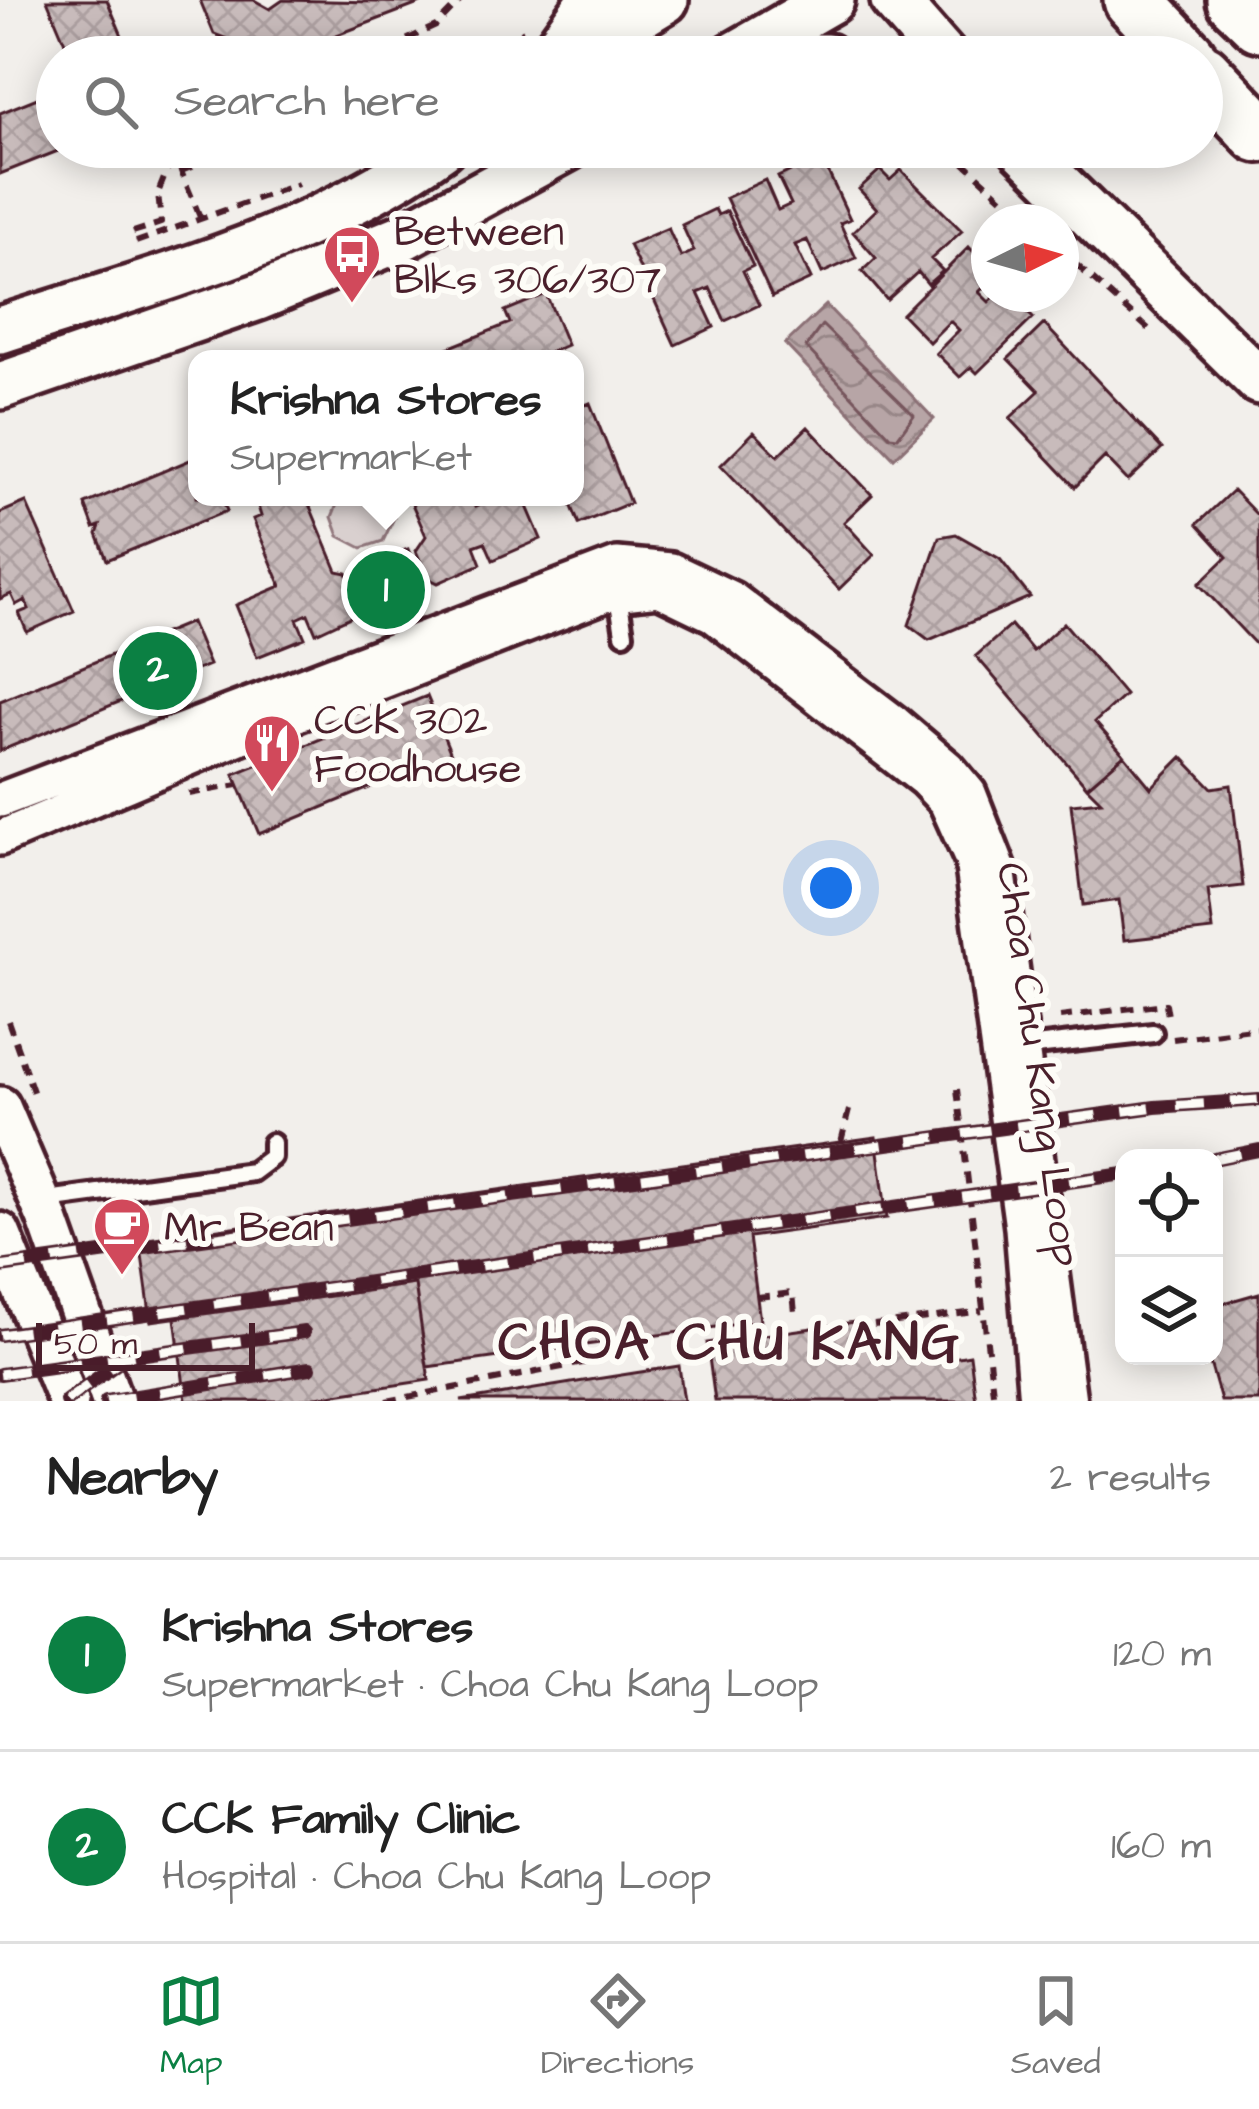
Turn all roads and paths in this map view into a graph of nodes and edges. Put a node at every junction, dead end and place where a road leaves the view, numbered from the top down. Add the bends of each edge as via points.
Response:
1 (461, 0) edge
2 (599, 0) edge
3 (665, 0) edge
4 (832, 0) edge
5 (894, 0) edge
6 (1133, 0) edge
7 (1236, 0) edge
8 (1259, 22) edge
9 (414, 36) edge
10 (573, 36) edge
11 (606, 36) edge
12 (769, 36) edge
13 (926, 36) edge
14 (1167, 36) edge
15 (1223, 95) edge
16 (1259, 133) edge
17 (166, 168) edge
18 (180, 168) edge
19 (189, 168) edge
20 (409, 168) edge
21 (529, 168) edge
22 (970, 168) edge
23 (1042, 168) edge
24 (181, 171) junction
25 (307, 181) dead end
26 (1009, 204) edge
27 (200, 218) junction
28 (133, 232) dead end
29 (136, 242) dead end
30 (0, 330) edge
31 (1259, 381) edge
32 (0, 386) edge
33 (578, 579) junction
34 (628, 590) junction
35 (624, 634) dead end
36 (895, 723) junction
37 (899, 758) junction
38 (0, 800) edge
39 (0, 838) edge
40 (998, 867) junction
41 (982, 933) junction
42 (1153, 1034) dead end
43 (1026, 1047) junction
44 (957, 1089) dead end
45 (851, 1102) dead end
46 (0, 1107) edge
47 (841, 1142) dead end
48 (272, 1143) dead end
49 (40, 1201) junction
50 (0, 1233) edge
51 (757, 1297) dead end
52 (982, 1311) junction
53 (795, 1313) dead end
54 (874, 1325) dead end
55 (593, 1361) dead end
56 (68, 1401) edge
57 (112, 1401) edge
58 (387, 1401) edge
59 (994, 1401) edge
60 (1036, 1401) edge
61 (1069, 1401) edge

1 - 9 path
2 - 10 highway
3 - 11 main road
4 - 12 main road
5 - 13 main road
6 - 14 highway
7 - 8 highway
15 - 16 highway
17 - 28 path via 161,223
18 - 24 path
19 - 24 path
20 - 30 main road via 340,212 261,246
21 - 32 main road via 401,238 258,297
22 - 26 path
23 - 31 main road
24 - 27 path
25 - 27 path
27 - 29 path
33 - 34 street, Choa Chu Kang Loop
33 - 36 street, Choa Chu Kang Loop via 617,565 698,581
33 - 38 street, Choa Chu Kang Loop
34 - 35 lane via 619,602
34 - 37 street, Choa Chu Kang Loop via 658,589 713,615
34 - 39 street via 249,733
36 - 37 street via 890,737
36 - 40 street, Choa Chu Kang Loop via 969,793
37 - 41 street, Choa Chu Kang Loop via 946,802 972,860
40 - 41 street
40 - 43 street, Choa Chu Kang Loop
41 - 60 street, Choa Chu Kang Loop
42 - 43 lane
43 - 61 street, Choa Chu Kang Loop
44 - 52 path
45 - 47 path
46 - 49 street
48 - 49 lane via 266,1166 252,1172
49 - 57 street
50 - 56 street
51 - 53 path via 793,1293
52 - 54 path
52 - 59 path
55 - 58 path

